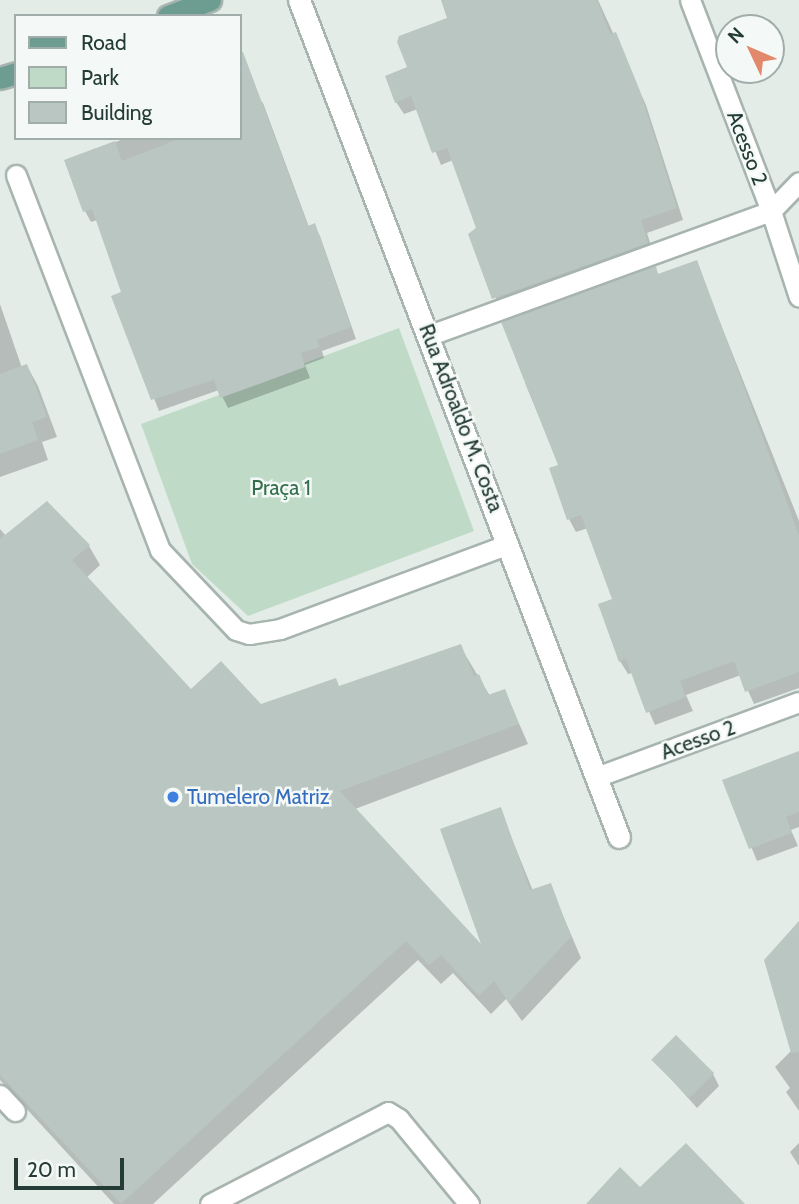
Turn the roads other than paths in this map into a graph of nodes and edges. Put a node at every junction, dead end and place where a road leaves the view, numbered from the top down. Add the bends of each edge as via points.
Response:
1 (210, 0) edge
2 (299, 0) edge
3 (690, 0) edge
4 (174, 14) edge
5 (16, 175) dead end
6 (799, 182) edge
7 (771, 211) junction
8 (799, 297) edge
9 (430, 335) junction
10 (508, 544) junction
11 (799, 702) edge
12 (596, 777) junction
13 (619, 837) dead end
14 (0, 1095) edge
15 (15, 1111) dead end
16 (210, 1204) edge
17 (469, 1204) edge

1 - 4 main road
2 - 9 street, Rua Adroaldo M. Costa
3 - 7 lane, Acesso 2
5 - 10 lane via 160,550 236,630 249,634 280,628
6 - 7 lane
7 - 8 lane, Acesso 2
7 - 9 lane
9 - 10 street, Rua Adroaldo M. Costa
10 - 12 street, Rua Adroaldo M. Costa
11 - 12 lane, Acesso 2
12 - 13 street, Rua Adroaldo M. Costa
14 - 15 lane
16 - 17 lane via 388,1112 399,1119

